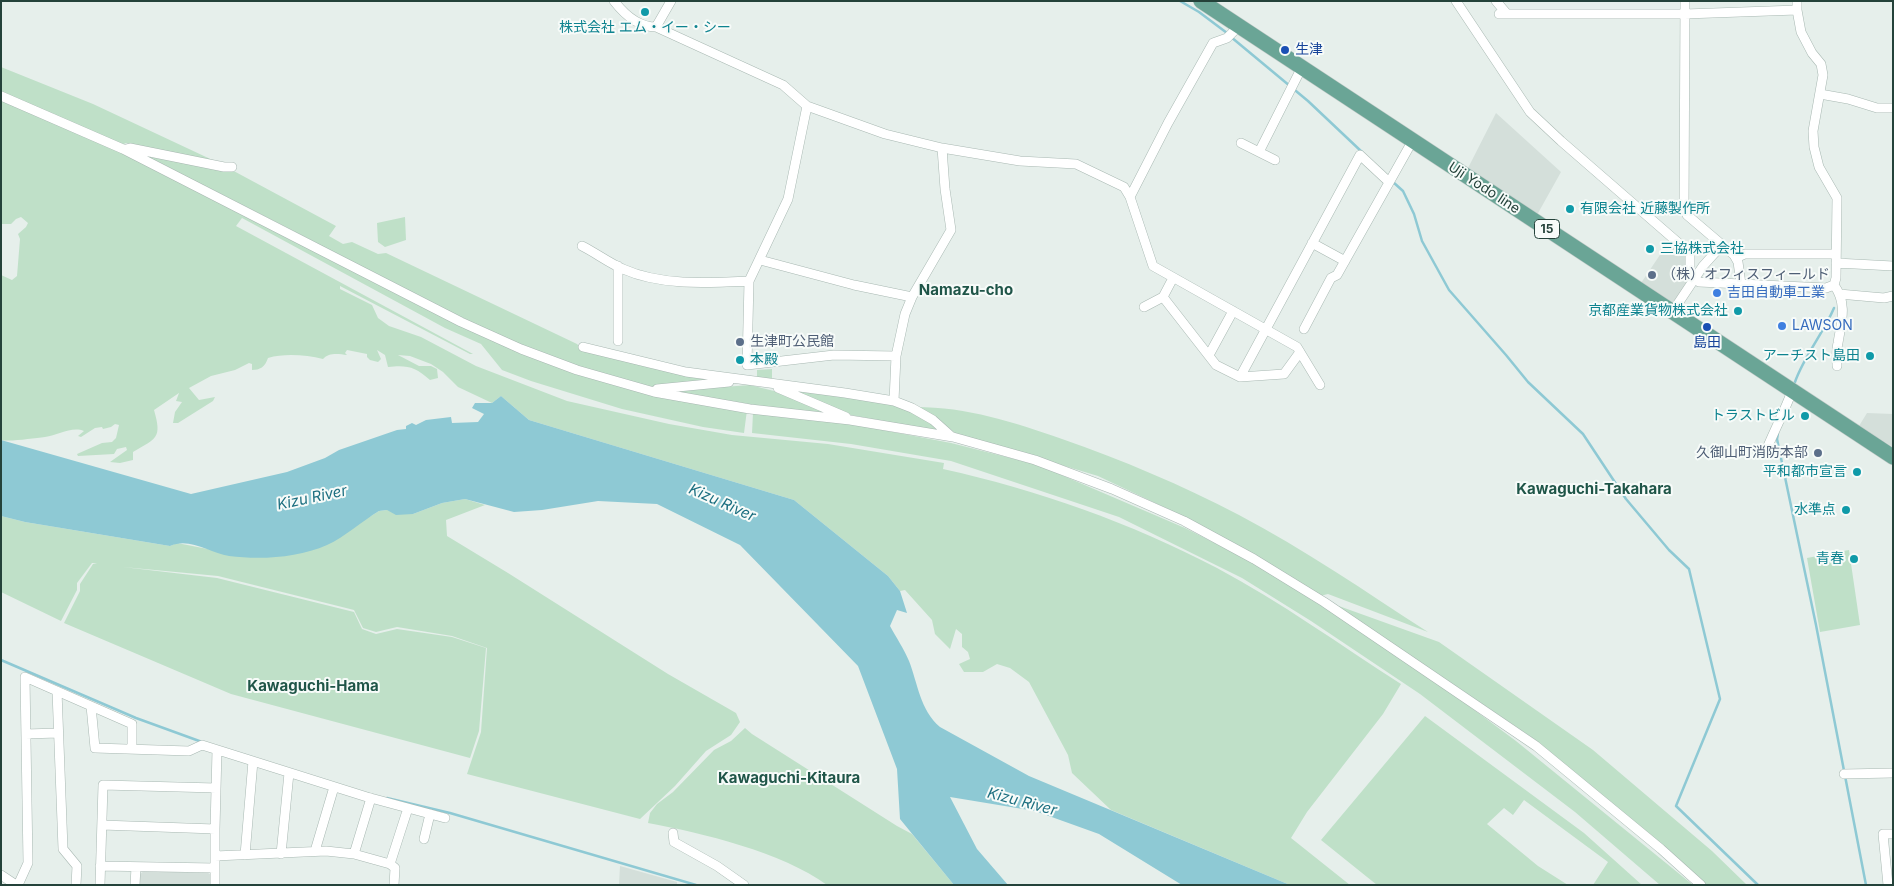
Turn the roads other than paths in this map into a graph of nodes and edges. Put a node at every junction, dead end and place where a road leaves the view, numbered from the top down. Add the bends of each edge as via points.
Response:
1 (614, 1) edge
2 (671, 1) edge
3 (1201, 1) edge
4 (1456, 1) edge
5 (1496, 1) edge
6 (1685, 1) edge
7 (1797, 5) edge
8 (1685, 14) junction
9 (1238, 26) junction
10 (656, 28) junction
11 (1302, 67) junction
12 (1820, 94) junction
13 (1, 96) edge
14 (807, 106) junction
15 (1893, 108) edge
16 (1413, 140) junction
17 (1240, 143) dead end
18 (942, 148) junction
19 (123, 149) junction
20 (1259, 152) junction
21 (1275, 160) dead end
22 (232, 167) dead end
23 (1389, 182) junction
24 (1130, 197) junction
25 (1312, 243) junction
26 (1722, 245) junction
27 (582, 246) dead end
28 (1736, 258) junction
29 (1836, 259) junction
30 (760, 260) junction
31 (1346, 260) junction
32 (618, 266) junction
33 (1893, 266) edge
34 (1174, 278) junction
35 (1695, 279) junction
36 (749, 281) junction
37 (1741, 284) junction
38 (1836, 290) junction
39 (1893, 296) edge
40 (912, 297) junction
41 (1163, 297) junction
42 (1144, 307) dead end
43 (1233, 311) junction
44 (1673, 311) junction
45 (1304, 329) dead end
46 (1265, 330) junction
47 (618, 341) dead end
48 (583, 347) dead end
49 (1300, 352) junction
50 (1210, 355) junction
51 (896, 356) junction
52 (747, 365) junction
53 (1837, 366) dead end
54 (1240, 377) junction
55 (755, 381) junction
56 (1320, 385) dead end
57 (1792, 391) junction
58 (654, 392) junction
59 (894, 401) junction
60 (850, 420) junction
61 (953, 437) junction
62 (1768, 446) dead end
63 (1893, 457) edge
64 (56, 691) junction
65 (91, 706) junction
66 (58, 733) junction
67 (26, 734) junction
68 (132, 749) junction
69 (218, 750) junction
70 (253, 761) junction
71 (289, 773) junction
72 (1893, 773) edge
73 (1844, 774) dead end
74 (334, 787) junction
75 (216, 788) junction
76 (371, 798) junction
77 (408, 808) junction
78 (430, 814) junction
79 (445, 818) dead end
80 (102, 826) junction
81 (215, 829) junction
82 (673, 833) dead end
83 (1893, 834) edge
84 (424, 838) dead end
85 (315, 850) junction
86 (281, 854) junction
87 (354, 854) junction
88 (245, 855) junction
89 (215, 856) junction
90 (390, 864) junction
91 (100, 866) junction
92 (136, 867) junction
93 (215, 868) junction
94 (1, 875) edge
95 (17, 885) edge
96 (76, 885) edge
97 (100, 885) edge
98 (135, 885) edge
99 (215, 885) edge
100 (394, 885) edge
101 (744, 885) edge
102 (1700, 885) edge
103 (1888, 885) edge

1 - 10 street via 627,16
2 - 10 street
3 - 9 main road, Uji Yodo line / 15
4 - 35 street via 1530,112 1690,253 1690,275
5 - 8 street via 1503,14
6 - 8 street
7 - 8 street
7 - 12 street via 1801,32 1821,64
8 - 26 street via 1684,209 1687,216
9 - 11 main road, Uji Yodo line / 15
9 - 24 street via 1227,38 1213,43
10 - 14 street via 784,85
11 - 16 main road, Uji Yodo line / 15
11 - 20 street
12 - 15 street via 1877,108
12 - 29 street via 1813,132 1814,147 1819,168 1837,198
13 - 19 street
14 - 18 street via 886,134
14 - 30 street via 788,199
16 - 23 street
16 - 44 main road, Uji Yodo line / 15
17 - 20 street
18 - 24 street via 1020,161 1076,164 1124,187
18 - 40 street via 951,230
19 - 22 street
19 - 58 street via 461,322 578,370
20 - 21 street
23 - 25 street via 1360,155
23 - 31 street
24 - 34 street via 1153,266
25 - 31 street
25 - 46 street
26 - 28 street
26 - 35 street
27 - 32 street
28 - 29 street via 1746,254
28 - 37 street
29 - 33 street
29 - 38 street
30 - 36 street
30 - 40 street
31 - 45 street via 1337,275 1331,278
32 - 36 street via 644,276 669,280
32 - 47 street
34 - 41 street
34 - 43 street
35 - 37 street via 1699,282
35 - 44 street
36 - 52 street
37 - 38 street
38 - 39 street via 1884,298
38 - 53 street via 1843,317 1837,343
40 - 51 street
41 - 42 street
41 - 50 street
43 - 46 street
43 - 50 street
44 - 57 main road, Uji Yodo line / 15
46 - 49 street via 1297,347
46 - 54 street
48 - 55 street via 686,372
49 - 54 street via 1284,374
49 - 56 street
50 - 54 street via 1216,365
51 - 52 street via 834,355
51 - 59 street
52 - 55 street via 755,370
55 - 58 street via 655,389
55 - 59 street
55 - 60 street via 782,388
57 - 62 street
57 - 63 main road, Uji Yodo line / 15
58 - 60 street via 750,409
59 - 61 street via 933,420
60 - 61 street
61 - 102 street via 1035,460 1112,489 1184,521 1254,559 1324,602 1536,746
64 - 65 street
64 - 66 street
64 - 67 street via 25,677
65 - 68 street via 132,724
65 - 68 street via 95,748
66 - 67 street
66 - 96 street via 63,849 77,866
67 - 95 street via 28,862
68 - 69 street via 189,751 202,745
69 - 70 street
69 - 75 street
70 - 71 street
70 - 88 street
71 - 74 street
71 - 86 street
72 - 73 street
74 - 76 street
74 - 85 street
75 - 80 street via 103,785
75 - 81 street
76 - 77 street
76 - 87 street
77 - 78 street
77 - 90 street
78 - 79 street
78 - 84 street
80 - 81 street
80 - 91 street
81 - 89 street
82 - 101 street via 674,842
83 - 103 street via 1883,834
85 - 86 street
85 - 87 street
86 - 88 street
87 - 90 street
88 - 89 street
89 - 93 street
90 - 100 street via 395,868
91 - 92 street
91 - 97 street
92 - 93 street
92 - 98 street
93 - 99 street
94 - 95 street

